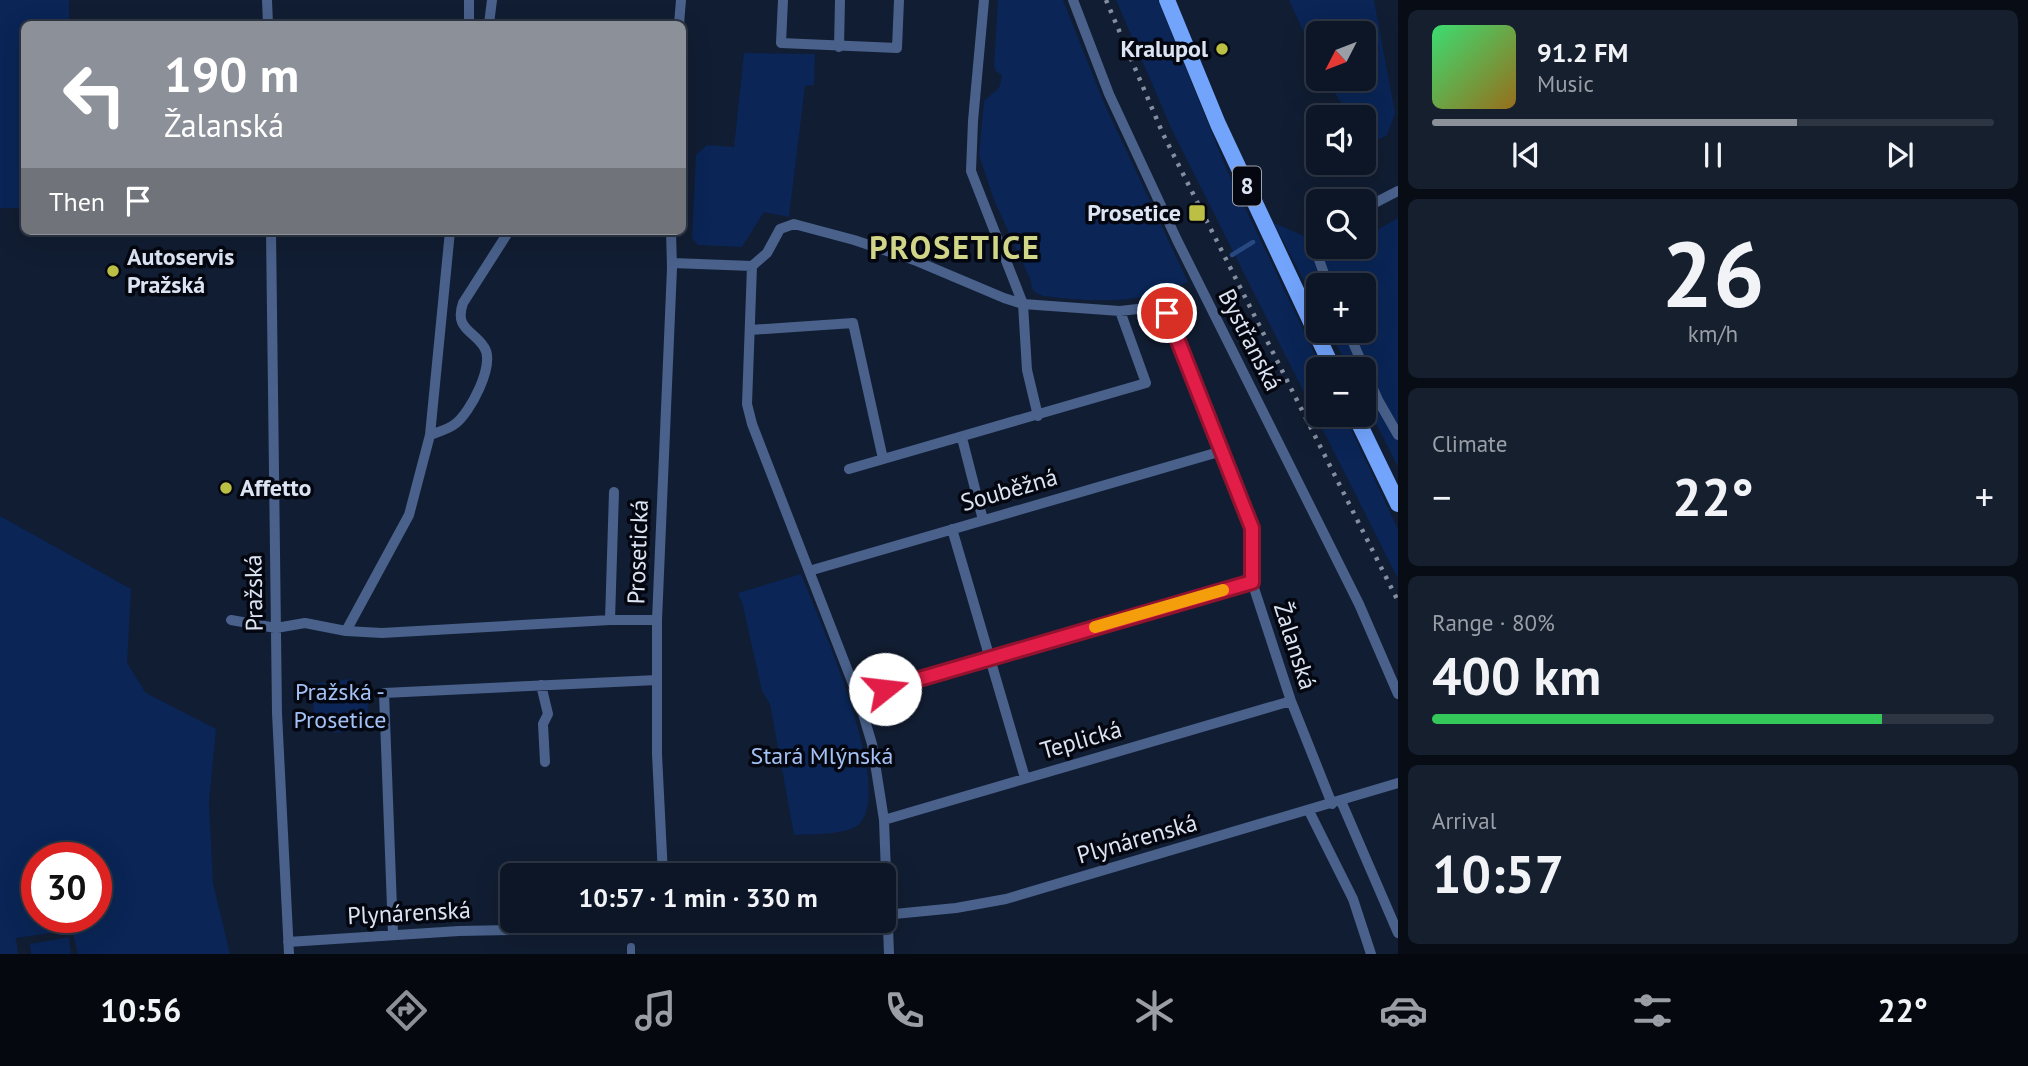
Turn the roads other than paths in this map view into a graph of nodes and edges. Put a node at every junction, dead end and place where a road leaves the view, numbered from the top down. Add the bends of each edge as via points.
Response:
1 (267, 0) edge
2 (469, 0) edge
3 (492, 0) edge
4 (681, 0) edge
5 (783, 0) edge
6 (840, 0) edge
7 (899, 0) edge
8 (984, 0) edge
9 (1073, 0) edge
10 (1167, 0) edge
11 (268, 21) edge
12 (469, 21) edge
13 (489, 21) edge
14 (679, 21) edge
15 (839, 47) junction
16 (1398, 191) edge
17 (1376, 202) edge
18 (271, 235) edge
19 (450, 235) edge
20 (506, 235) edge
21 (671, 235) edge
22 (672, 263) junction
23 (752, 266) junction
24 (1023, 304) junction
25 (1120, 311) junction
26 (750, 330) junction
27 (1353, 343) edge
28 (1327, 357) edge
29 (1038, 416) junction
30 (1361, 427) edge
31 (430, 435) junction
32 (1398, 435) edge
33 (962, 438) junction
34 (1222, 451) junction
35 (883, 459) junction
36 (849, 469) dead end
37 (614, 492) dead end
38 (1398, 504) edge
39 (983, 520) junction
40 (952, 529) junction
41 (809, 571) junction
42 (1252, 582) junction
43 (231, 620) dead end
44 (610, 620) junction
45 (657, 620) junction
46 (276, 628) junction
47 (346, 631) junction
48 (990, 658) junction
49 (657, 680) junction
50 (541, 685) junction
51 (1398, 694) edge
52 (858, 697) junction
53 (1291, 701) junction
54 (545, 762) dead end
55 (1024, 778) junction
56 (1398, 783) edge
57 (1336, 803) junction
58 (1309, 811) junction
59 (884, 820) junction
60 (662, 863) edge
61 (884, 863) edge
62 (896, 914) edge
63 (500, 930) edge
64 (887, 933) edge
65 (1398, 933) edge
66 (393, 934) junction
67 (288, 942) junction
68 (289, 954) edge
69 (889, 954) edge
70 (1371, 954) edge

1 - 11 street
2 - 12 street
3 - 13 street
4 - 14 street
5 - 15 street via 781,43
6 - 15 street
7 - 15 street via 897,48
8 - 24 street via 971,171
9 - 51 street, Bystřanská via 1109,94 1177,240 1349,582
10 - 28 main road, 8 via 1218,124
16 - 17 street
18 - 46 street, Pražská
19 - 31 street
20 - 31 street via 460,312 467,330 485,348 486,373 469,408 454,425
21 - 22 street, Prosetická
22 - 23 street
22 - 45 street, Prosetická
23 - 24 street via 767,253 780,229 794,224 902,256
23 - 26 street
24 - 25 street
24 - 29 street via 1027,370
25 - 29 street via 1146,383
25 - 34 street, Žalanská via 1155,307 1167,313
26 - 35 street via 853,323
26 - 41 street via 747,404
27 - 32 street
29 - 33 street
30 - 38 main road
31 - 47 street via 409,515
33 - 35 street
33 - 39 street
34 - 39 street, Souběžná
34 - 42 street, Žalanská via 1252,528
35 - 36 street
37 - 44 street
39 - 40 street, Souběžná
40 - 41 street, Souběžná
40 - 48 street
41 - 52 street
42 - 48 street
42 - 53 street, Žalanská
43 - 46 street
44 - 45 street
44 - 47 street
45 - 49 street, Prosetická
46 - 47 street via 306,623
46 - 67 street, Pražská
48 - 52 street
48 - 55 street
49 - 50 street
49 - 60 street, Prosetická
50 - 54 street via 548,714 543,724
50 - 66 street via 384,693
52 - 59 street via 872,744
53 - 55 street, Teplická
53 - 57 street, Žalanská
55 - 59 street, Teplická
56 - 57 street, Plynárenská
57 - 58 street, Plynárenská
57 - 65 street, Žalanská
58 - 62 street, Plynárenská via 1006,899
58 - 70 street via 1353,899
59 - 61 street
63 - 66 street, Plynárenská
64 - 69 street
66 - 67 street, Plynárenská
67 - 68 street, Pražská

